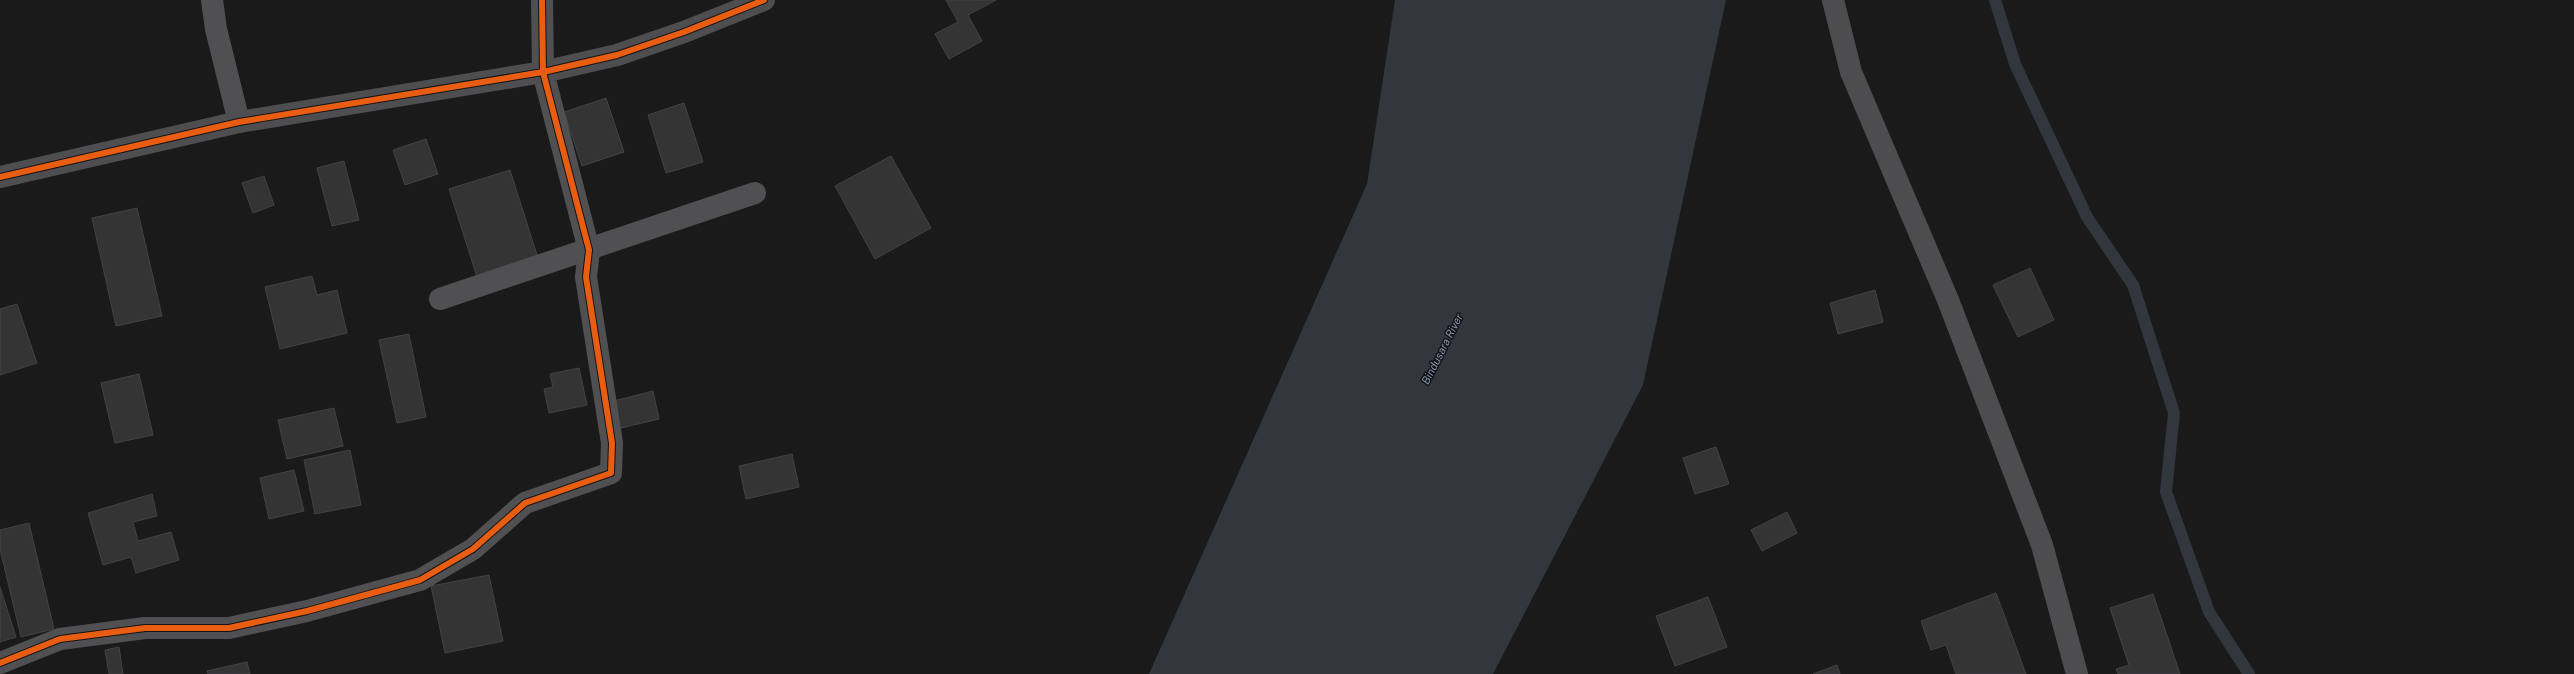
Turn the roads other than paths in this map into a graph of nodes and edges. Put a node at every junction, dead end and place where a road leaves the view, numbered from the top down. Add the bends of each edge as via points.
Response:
1 (212, 0) edge
2 (542, 0) edge
3 (764, 0) edge
4 (1832, 0) edge
5 (543, 72) junction
6 (239, 122) junction
7 (0, 177) edge
8 (755, 193) dead end
9 (589, 250) junction
10 (440, 299) dead end
11 (0, 663) edge
12 (2077, 674) edge

1 - 6 street via 216,29
2 - 5 street
3 - 5 street via 617,55
4 - 12 main road via 1851,72 1948,300 2042,545
5 - 6 street
5 - 9 street
6 - 7 street
8 - 9 street
9 - 10 street
9 - 11 street via 586,278 612,443 611,473 525,503 473,549 420,580 307,611 229,628 144,628 60,639

